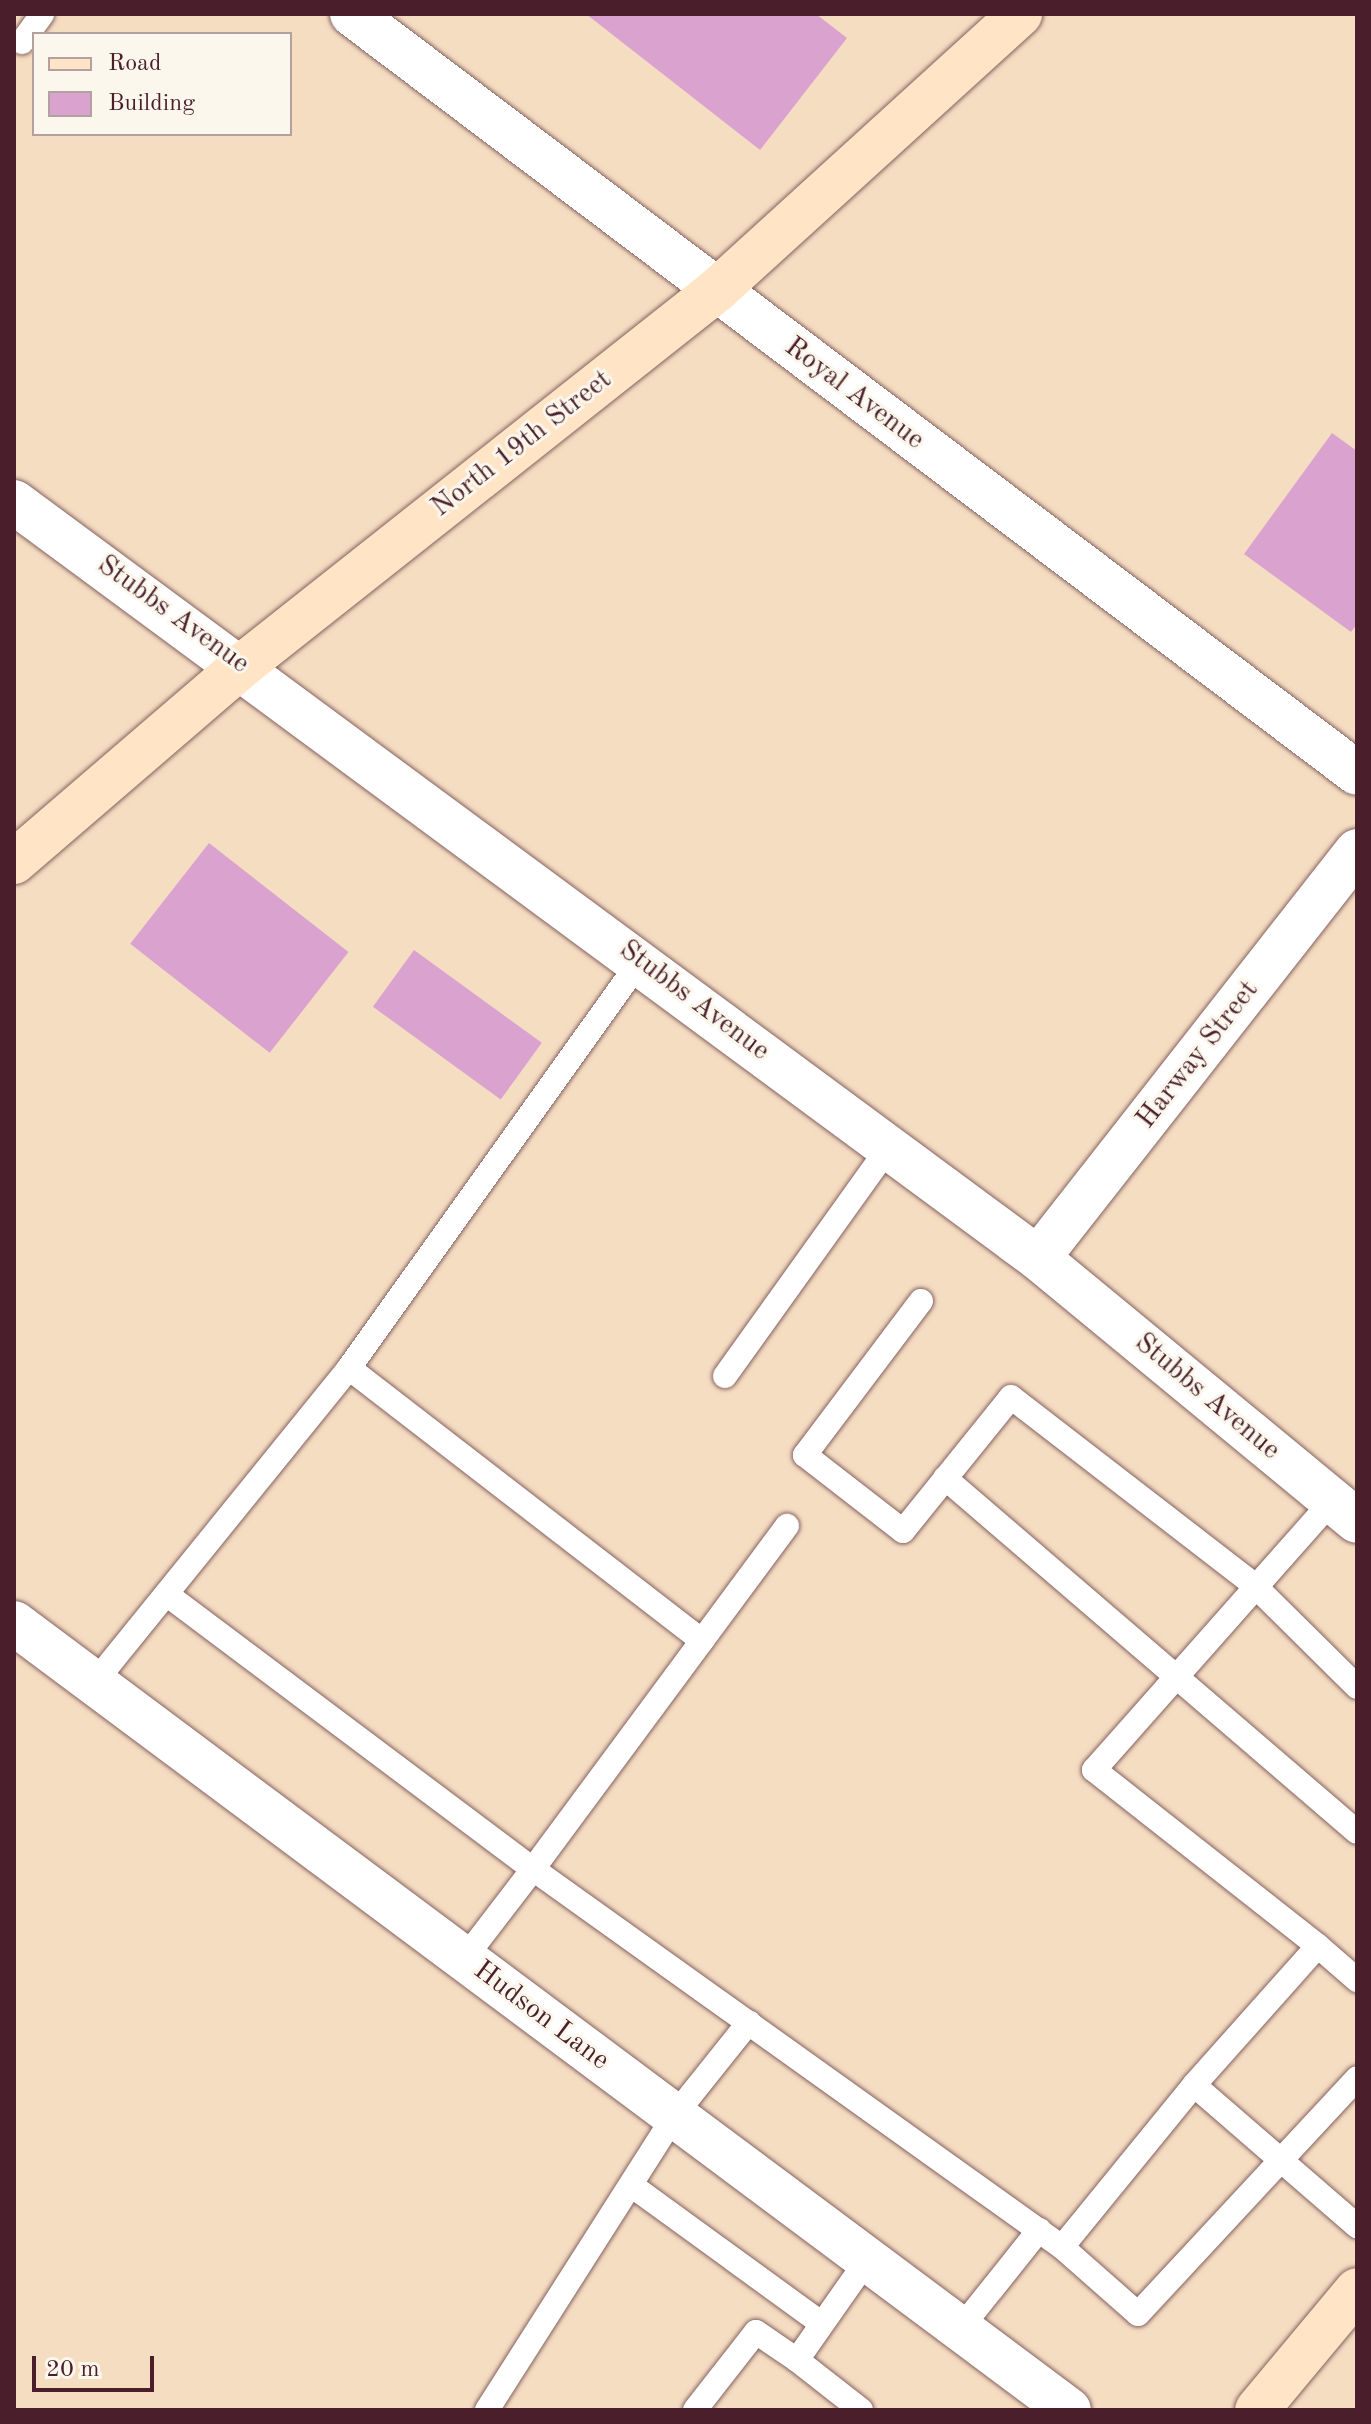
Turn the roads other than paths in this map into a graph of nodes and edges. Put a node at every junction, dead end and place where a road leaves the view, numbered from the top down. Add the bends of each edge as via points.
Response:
1 (42, 14) edge
2 (352, 14) edge
3 (1020, 14) edge
4 (22, 42) dead end
5 (717, 290) junction
6 (14, 502) edge
7 (243, 665) junction
8 (1357, 773) edge
9 (1357, 851) edge
10 (14, 862) edge
11 (640, 961) junction
12 (889, 1147) junction
13 (1038, 1258) junction
14 (921, 1301) dead end
15 (349, 1368) junction
16 (725, 1376) dead end
17 (945, 1478) junction
18 (1344, 1511) edge
19 (787, 1526) dead end
20 (1254, 1585) junction
21 (169, 1596) junction
22 (14, 1623) edge
23 (702, 1641) junction
24 (1176, 1671) junction
25 (94, 1683) junction
26 (1357, 1687) edge
27 (1357, 1832) edge
28 (533, 1869) junction
29 (1318, 1946) junction
30 (464, 1959) junction
31 (1357, 1980) edge
32 (749, 2022) junction
33 (1357, 2078) edge
34 (1194, 2085) junction
35 (674, 2116) junction
36 (1279, 2156) junction
37 (631, 2185) junction
38 (1357, 2226) edge
39 (1039, 2230) junction
40 (1062, 2247) junction
41 (867, 2260) junction
42 (1357, 2290) edge
43 (822, 2324) junction
44 (960, 2329) junction
45 (797, 2360) junction
46 (487, 2410) edge
47 (695, 2410) edge
48 (861, 2410) edge
49 (1069, 2410) edge
50 (1257, 2410) edge

1 - 4 lane
2 - 5 street, Royal Avenue
3 - 5 street, North 19th Street
5 - 7 street, North 19th Street
5 - 8 street, Royal Avenue
6 - 7 street, Stubbs Avenue
7 - 10 street, North 19th Street
7 - 11 street, Stubbs Avenue
9 - 13 street, Harway Street
11 - 12 street, Stubbs Avenue
11 - 15 lane
12 - 13 street, Stubbs Avenue
12 - 16 lane
13 - 18 street, Stubbs Avenue
14 - 17 lane via 805,1455 903,1531
15 - 21 lane
15 - 23 lane
17 - 20 lane via 1011,1397
17 - 24 lane
18 - 20 lane
19 - 23 lane
20 - 24 lane
20 - 26 lane
21 - 25 lane
21 - 28 lane
22 - 25 street, Hudson Lane
23 - 28 lane
24 - 27 lane
24 - 29 lane via 1094,1770
25 - 30 street, Hudson Lane
28 - 30 lane
28 - 32 lane
29 - 31 lane
29 - 34 lane
30 - 35 street, Hudson Lane
32 - 35 lane
32 - 39 lane
33 - 36 lane
34 - 36 lane
34 - 40 lane
35 - 37 lane
35 - 41 street, Hudson Lane
36 - 38 lane
36 - 40 lane via 1138,2314
37 - 43 lane
37 - 46 lane
39 - 40 lane
39 - 44 lane
41 - 43 lane
41 - 44 street, Hudson Lane
42 - 50 street
43 - 45 lane
44 - 49 street, Hudson Lane
45 - 47 lane via 756,2332
45 - 48 lane

